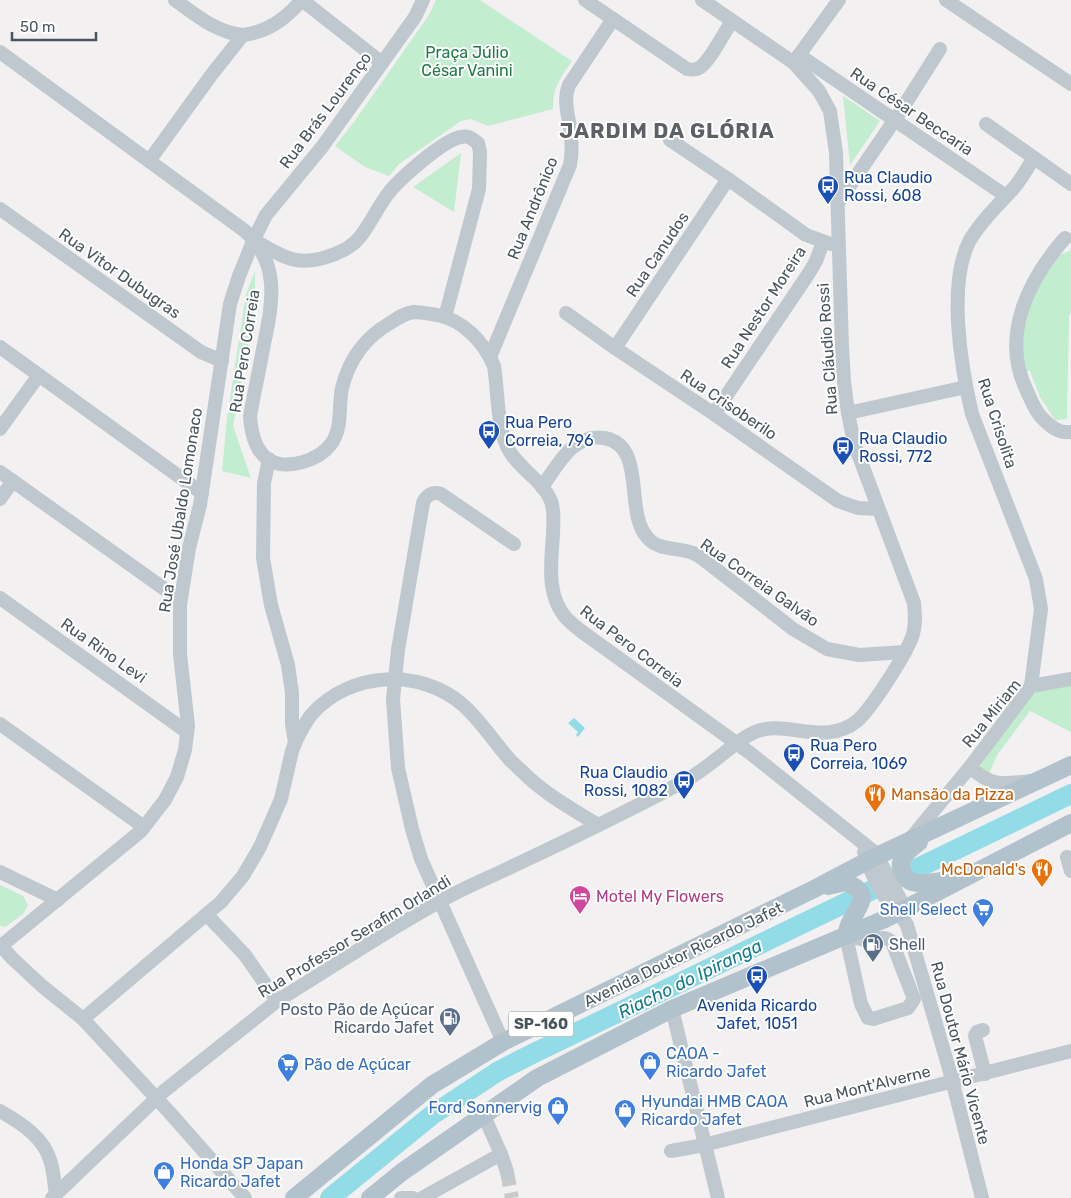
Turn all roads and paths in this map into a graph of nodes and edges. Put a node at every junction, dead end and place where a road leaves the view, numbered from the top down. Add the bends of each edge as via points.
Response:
1 (175, 0) edge
2 (302, 0) edge
3 (423, 0) edge
4 (585, 0) edge
5 (702, 0) edge
6 (839, 0) edge
7 (946, 0) edge
8 (613, 19) junction
9 (732, 21) junction
10 (243, 35) junction
11 (940, 49) dead end
12 (0, 52) edge
13 (796, 59) junction
14 (382, 63) junction
15 (1071, 84) edge
16 (894, 120) junction
17 (986, 124) dead end
18 (670, 140) dead end
19 (1034, 158) junction
20 (149, 161) junction
21 (728, 179) junction
22 (1071, 184) edge
23 (1006, 196) junction
24 (838, 202) junction
25 (0, 209) edge
26 (1065, 238) dead end
27 (254, 239) junction
28 (823, 242) junction
29 (839, 245) junction
30 (566, 313) dead end
31 (445, 317) junction
32 (0, 347) edge
33 (615, 348) junction
34 (490, 357) junction
35 (222, 361) junction
36 (39, 375) junction
37 (966, 387) junction
38 (848, 413) junction
39 (714, 414) junction
40 (0, 429) edge
41 (1071, 432) edge
42 (268, 459) junction
43 (0, 472) edge
44 (13, 481) junction
45 (542, 487) junction
46 (202, 493) junction
47 (0, 499) edge
48 (878, 509) junction
49 (514, 544) dead end
50 (0, 598) edge
51 (180, 600) junction
52 (904, 652) junction
53 (1071, 679) edge
54 (394, 680) junction
55 (1031, 686) junction
56 (0, 724) edge
57 (187, 732) junction
58 (295, 743) junction
59 (737, 744) junction
60 (1071, 765) edge
61 (970, 767) junction
62 (1035, 781) junction
63 (1071, 823) edge
64 (598, 826) junction
65 (144, 827) junction
66 (907, 847) junction
67 (1068, 857) dead end
68 (873, 860) junction
69 (1071, 870) edge
70 (0, 872) edge
71 (964, 878) junction
72 (814, 889) junction
73 (58, 900) junction
74 (440, 901) junction
75 (900, 908) junction
76 (208, 914) junction
77 (846, 936) junction
78 (1, 945) edge
79 (277, 1001) junction
80 (672, 1009) junction
81 (83, 1019) junction
82 (983, 1030) dead end
83 (503, 1042) junction
84 (1071, 1051) edge
85 (985, 1074) junction
86 (953, 1082) junction
87 (157, 1099) junction
88 (0, 1111) edge
89 (484, 1116) junction
90 (704, 1145) junction
91 (671, 1151) dead end
92 (501, 1154) junction
93 (507, 1172) tunnel mouth
94 (54, 1196) edge
95 (245, 1198) edge
96 (294, 1198) edge
97 (370, 1198) edge
98 (400, 1198) edge
99 (413, 1198) edge
100 (422, 1198) edge
101 (718, 1198) edge
102 (982, 1198) edge

1 - 10 street via 229,34
2 - 10 street via 274,25 258,33
2 - 14 street
3 - 14 street, Rua Brás Lourenço
4 - 8 street
5 - 9 street, Rua Cláudio Rossi
6 - 13 street
7 - 15 street
8 - 9 street via 694,70 706,62
8 - 34 street, Rua Andrônico via 566,92 572,152 570,165
9 - 13 street, Rua Cláudio Rossi
10 - 20 street
11 - 16 street
12 - 20 street, Rua Pero Correia
13 - 16 street, Rua César Beccaria
13 - 24 street, Rua Cláudio Rossi via 830,111
14 - 27 street, Rua Brás Lourenço via 322,147 266,215
16 - 23 street, Rua César Beccaria
16 - 24 street
17 - 19 street
18 - 21 street
19 - 22 street
19 - 23 street, Rua Crisolita
20 - 27 street, Rua Pero Correia
21 - 28 street via 806,235
21 - 33 street, Rua Canudos
23 - 37 street, Rua Crisolita via 971,239 961,264 958,322
24 - 29 street, Rua Cláudio Rossi
25 - 35 street, Rua Vitor Dubugras via 201,352
26 - 41 street via 1039,272 1025,301 1017,326 1016,354 1019,376 1038,414 1051,427
27 - 31 street via 300,261 320,260 347,248 360,236 387,195 408,173 449,142 469,137 478,143 480,152 479,189
27 - 35 street, Rua Brás Lourenço via 234,289
27 - 42 street, Rua Pero Correia via 270,272 272,303 250,424 256,442
28 - 29 street
28 - 39 street, Rua Nestor Moreira via 809,273
29 - 38 street, Rua Cláudio Rossi
30 - 33 street, Rua Crisoberilo
31 - 34 street, Rua Pero Correia via 475,336
31 - 42 street, Rua Pero Correia via 415,312 372,334 350,364 342,389 338,432 333,442 326,450 298,463
32 - 36 street
33 - 39 street, Rua Crisoberilo
34 - 45 street, Rua Pero Correia via 496,377 502,433 508,450 520,467
35 - 46 street, Rua José Ubaldo Lomonaco
36 - 40 street
36 - 46 street
37 - 38 street
37 - 55 street, Rua Crisolita via 972,414 1036,580 1041,610
38 - 48 street, Rua Cláudio Rossi via 854,443
39 - 48 street, Rua Crisoberilo via 838,501 858,508
42 - 58 street via 264,483 263,558 271,605 288,665
43 - 44 street
44 - 47 street
44 - 51 street
45 - 52 street, Rua Correia Galvão via 572,447 584,439 614,441 629,459 638,521 651,541 703,559 793,629 828,649 859,655
45 - 59 street, Rua Pero Correia via 551,502 554,518 552,588 566,618
46 - 51 street, Rua José Ubaldo Lomonaco via 188,548
48 - 52 street, Rua Cláudio Rossi via 914,603 916,621 913,636
49 - 54 street via 441,494 427,496 423,503
50 - 57 street, Rua Rino Levi
51 - 57 street, Rua José Ubaldo Lomonaco via 180,654
52 - 59 street, Rua Cláudio Rossi via 876,698 858,720 843,730 806,733 768,728
53 - 55 street, Rua Miriam
54 - 58 street via 358,684 325,702 312,714
54 - 64 street via 428,685 448,694 463,705 511,762 531,780
54 - 74 street via 398,768 421,859
55 - 61 street, Rua Miriam
56 - 65 street
57 - 65 street, Rua José Ubaldo Lomonaco via 177,777 165,800
58 - 76 street via 281,799 260,847 243,876
59 - 64 street, Rua Professor Serafim Orlandi via 688,779
59 - 68 street, Rua Pero Correia via 860,842
60 - 62 main road
61 - 62 street, Rua Miriam via 980,777 997,784
61 - 66 street, Rua Miriam
62 - 66 main road, Avenida Doutor Ricardo Jafet via 942,826
63 - 71 main road, SP-160
64 - 74 street, Rua Professor Serafim Orlandi
65 - 73 street, Rua José Ubaldo Lomonaco
66 - 68 main road, Avenida Doutor Ricardo Jafet / SP-160
66 - 71 main road via 900,866 910,882
67 - 69 street
68 - 72 main road, Avenida Doutor Ricardo Jafet / SP-160
68 - 75 street, Rua Doutor Mário Vicente
70 - 73 street
71 - 75 main road, SP-160
72 - 77 main road via 846,882 857,888 862,901
72 - 83 main road, Avenida Doutor Ricardo Jafet / SP-160
73 - 78 street, Rua José Ubaldo Lomonaco
74 - 79 street, Rua Professor Serafim Orlandi
74 - 83 street
75 - 77 main road, SP-160
75 - 86 street, Rua Doutor Mário Vicente
76 - 79 street via 245,955
76 - 81 street
77 - 77 street via 871,940 880,937 892,942 914,999 908,1008 868,1018 861,1004
77 - 80 main road, SP-160
78 - 81 street
79 - 87 street, Rua Professor Serafim Orlandi
80 - 89 main road, SP-160 via 537,1078
80 - 90 street
81 - 87 street
82 - 85 street via 975,1036
83 - 96 main road, Avenida Doutor Ricardo Jafet / SP-160 via 432,1085
84 - 85 street, Rua Mont'Alverne
85 - 86 street, Rua Mont'Alverne
86 - 90 street, Rua Mont'Alverne
86 - 102 street, Rua Doutor Mário Vicente
87 - 94 street, Rua Professor Serafim Orlandi
87 - 95 street
88 - 94 street via 33,1134 43,1146 51,1162
89 - 92 street
89 - 97 main road, SP-160
90 - 91 street, Rua Mont'Alverne
90 - 101 street
92 - 93 street
92 - 100 street
98 - 99 street

